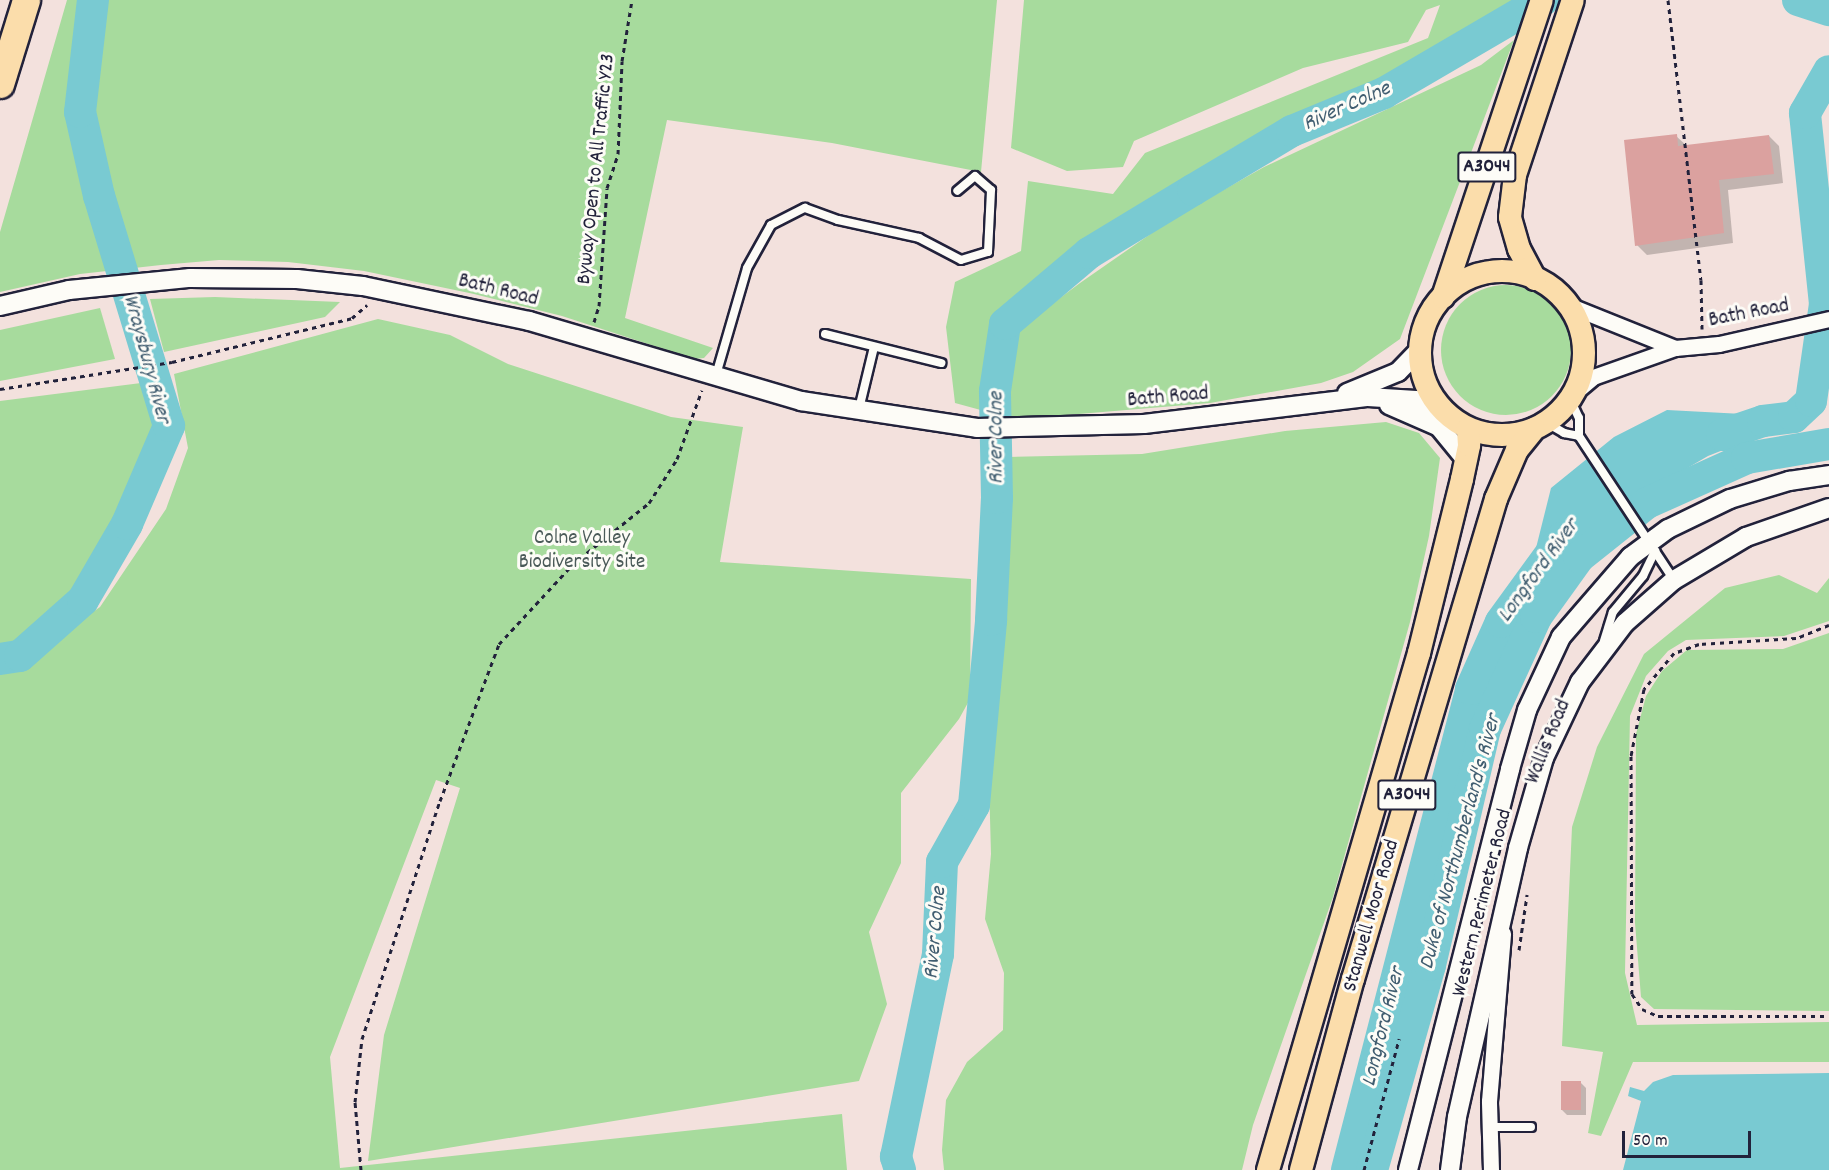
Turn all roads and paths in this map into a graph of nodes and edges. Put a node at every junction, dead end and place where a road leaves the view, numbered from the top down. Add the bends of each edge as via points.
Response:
1 (26, 0) edge
2 (632, 0) edge
3 (1542, 0) edge
4 (1668, 0) edge
5 (1571, 8) edge
6 (0, 84) edge
7 (957, 191) dead end
8 (1535, 279) junction
9 (384, 289) junction
10 (1443, 297) junction
11 (0, 306) edge
12 (1573, 308) junction
13 (1829, 319) edge
14 (825, 334) dead end
15 (588, 339) junction
16 (1703, 346) junction
17 (874, 347) junction
18 (1675, 348) junction
19 (1420, 349) junction
20 (941, 363) dead end
21 (712, 375) junction
22 (0, 389) edge
23 (1368, 397) junction
24 (1572, 397) junction
25 (1332, 399) junction
26 (858, 411) junction
27 (1443, 411) junction
28 (1541, 426) junction
29 (1468, 429) junction
30 (1580, 438) junction
31 (1466, 460) junction
32 (1829, 475) edge
33 (1829, 508) edge
34 (1648, 541) junction
35 (1674, 580) junction
36 (1829, 625) edge
37 (1597, 659) junction
38 (1528, 888) dead end
39 (1503, 907) junction
40 (1519, 956) dead end
41 (1829, 1016) edge
42 (1399, 1039) dead end
43 (1490, 1127) junction
44 (1531, 1127) dead end
45 (362, 1170) edge
46 (1268, 1170) edge
47 (1301, 1170) edge
48 (1364, 1170) edge
49 (1408, 1170) edge
50 (1450, 1170) edge
51 (1491, 1170) edge

1 - 6 highway
2 - 15 path, Byway Open to All Traffic Y23 via 622,61 618,154 607,189 599,306
3 - 10 main road, A3044
4 - 16 path via 1701,280
5 - 8 main road, A3044 via 1514,185 1510,217 1519,249
7 - 21 lane via 975,176 991,190 988,252 961,260 919,238 838,220 805,208 771,225 747,268
8 - 10 main road via 1498,271 1479,273
8 - 12 main road
9 - 11 street, Bath Road via 236,277 69,290
9 - 15 street, Bath Road
9 - 22 path via 352,318 172,362
10 - 19 main road via 1424,327
12 - 18 street, Bath Road
12 - 24 main road via 1583,331 1585,354
13 - 16 street, Bath Road via 1806,327
14 - 17 lane
15 - 21 street, Bath Road
16 - 18 street, Bath Road
17 - 20 lane
17 - 26 lane
18 - 24 street, Bath Road via 1593,377
19 - 25 street, Bath Road via 1398,372
19 - 27 main road via 1428,389
21 - 26 street, Bath Road via 801,401
21 - 45 path via 677,459 649,503 573,564 499,644 440,801 362,1039 356,1102
23 - 25 street, Bath Road
23 - 27 street, Bath Road via 1416,400
23 - 31 street via 1438,427
24 - 28 main road
24 - 30 lane
25 - 26 street, Bath Road via 1144,424 1007,430
27 - 29 main road
28 - 29 main road via 1498,436
28 - 30 lane
28 - 47 main road, Stanwell Moor Road / A3044 via 1517,450 1496,499 1353,979
29 - 31 main road, Stanwell Moor Road / A3044
30 - 34 lane
31 - 46 main road, Stanwell Moor Road / A3044 via 1419,653
32 - 34 street, Western Perimeter Road via 1789,481 1730,499 1701,510
33 - 35 street, Western Perimeter Road via 1746,537
34 - 35 lane
34 - 37 lane, Western Perimeter Road via 1643,576 1613,612
34 - 49 street, Western Perimeter Road via 1604,584 1568,628 1527,710
35 - 37 street, Western Perimeter Road via 1637,611
36 - 41 path via 1796,638 1700,644 1674,653 1644,689 1631,756 1632,994 1642,1009 1658,1016
37 - 39 street, Western Perimeter Road via 1566,708 1544,758
38 - 40 path
39 - 43 street via 1503,964
39 - 50 street, Western Perimeter Road via 1457,1117
42 - 48 path
43 - 44 lane
43 - 51 street

